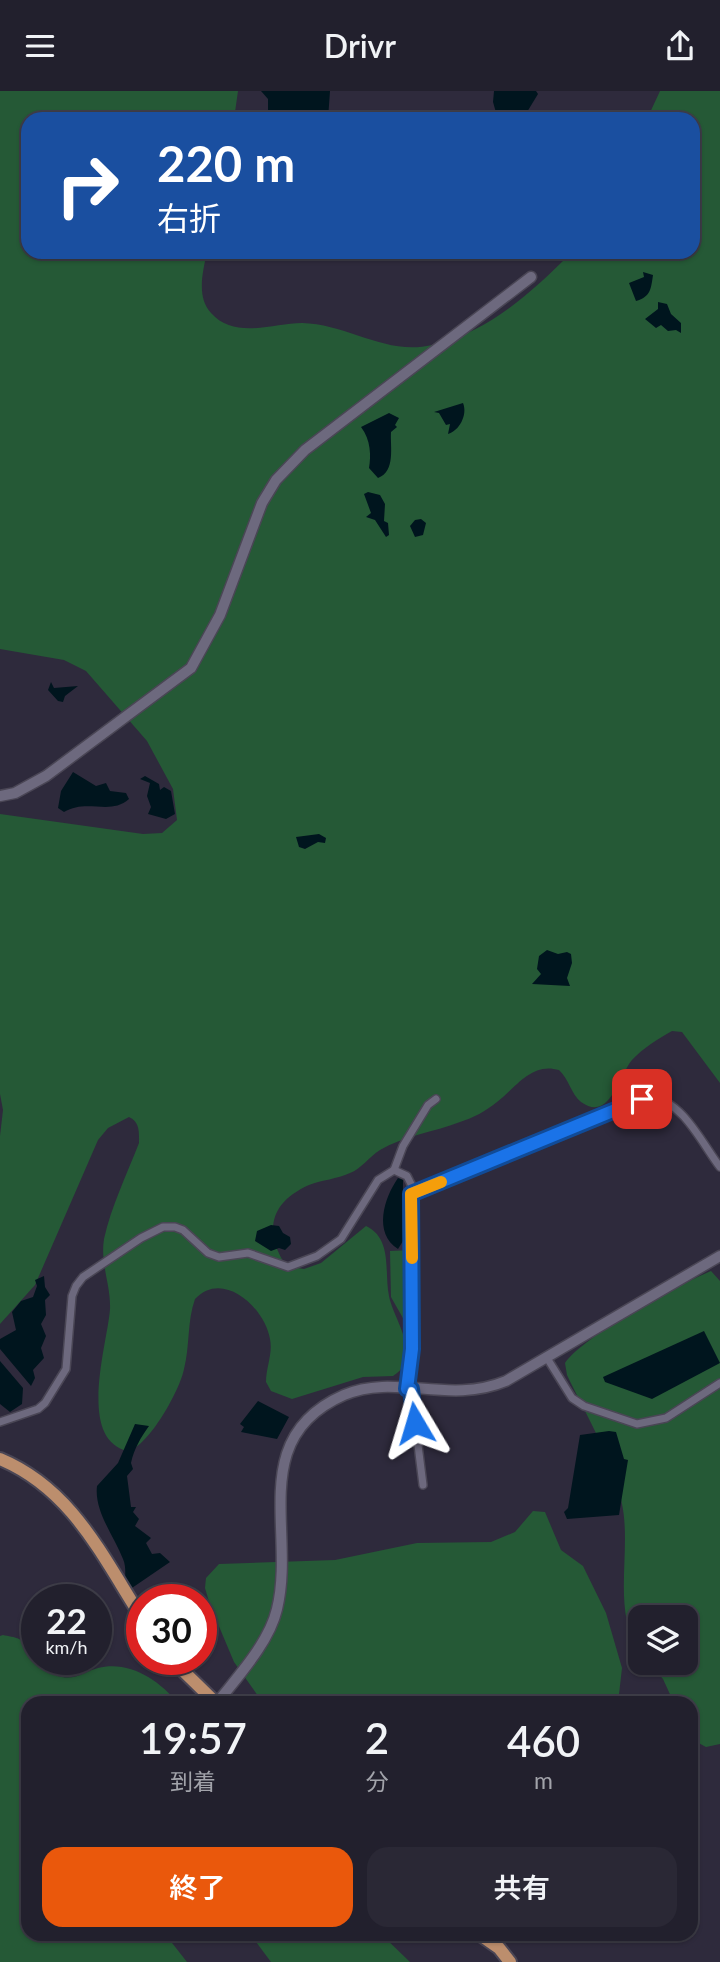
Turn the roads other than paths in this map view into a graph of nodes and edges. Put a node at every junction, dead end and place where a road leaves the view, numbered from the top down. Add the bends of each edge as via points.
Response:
1 (531, 277) dead end
2 (0, 796) edge
3 (436, 1099) dead end
4 (720, 1167) edge
5 (394, 1170) junction
6 (411, 1194) junction
7 (720, 1256) edge
8 (547, 1358) junction
9 (720, 1383) edge
10 (409, 1389) junction
11 (0, 1422) edge
12 (0, 1459) edge
13 (423, 1485) dead end
14 (126, 1594) edge
15 (187, 1675) edge
16 (209, 1696) edge
17 (221, 1696) edge
18 (489, 1941) edge
19 (510, 1962) edge

1 - 2 street via 285,469 262,503 220,615 191,668 46,776
3 - 5 street via 403,1146
4 - 6 street via 670,1102 652,1098
5 - 6 street via 407,1176
5 - 11 street via 378,1180 341,1239 294,1266 248,1253 208,1254 175,1227 163,1227 125,1248 76,1286 66,1370 52,1393 38,1409
6 - 10 street
7 - 8 street
8 - 9 street via 572,1398 637,1424 666,1418
8 - 10 street via 487,1389
10 - 13 street
10 - 17 street via 372,1387 346,1394 311,1416 297,1434 280,1478 280,1591 275,1618
12 - 14 main road via 32,1474 66,1504
15 - 16 main road
18 - 19 main road

